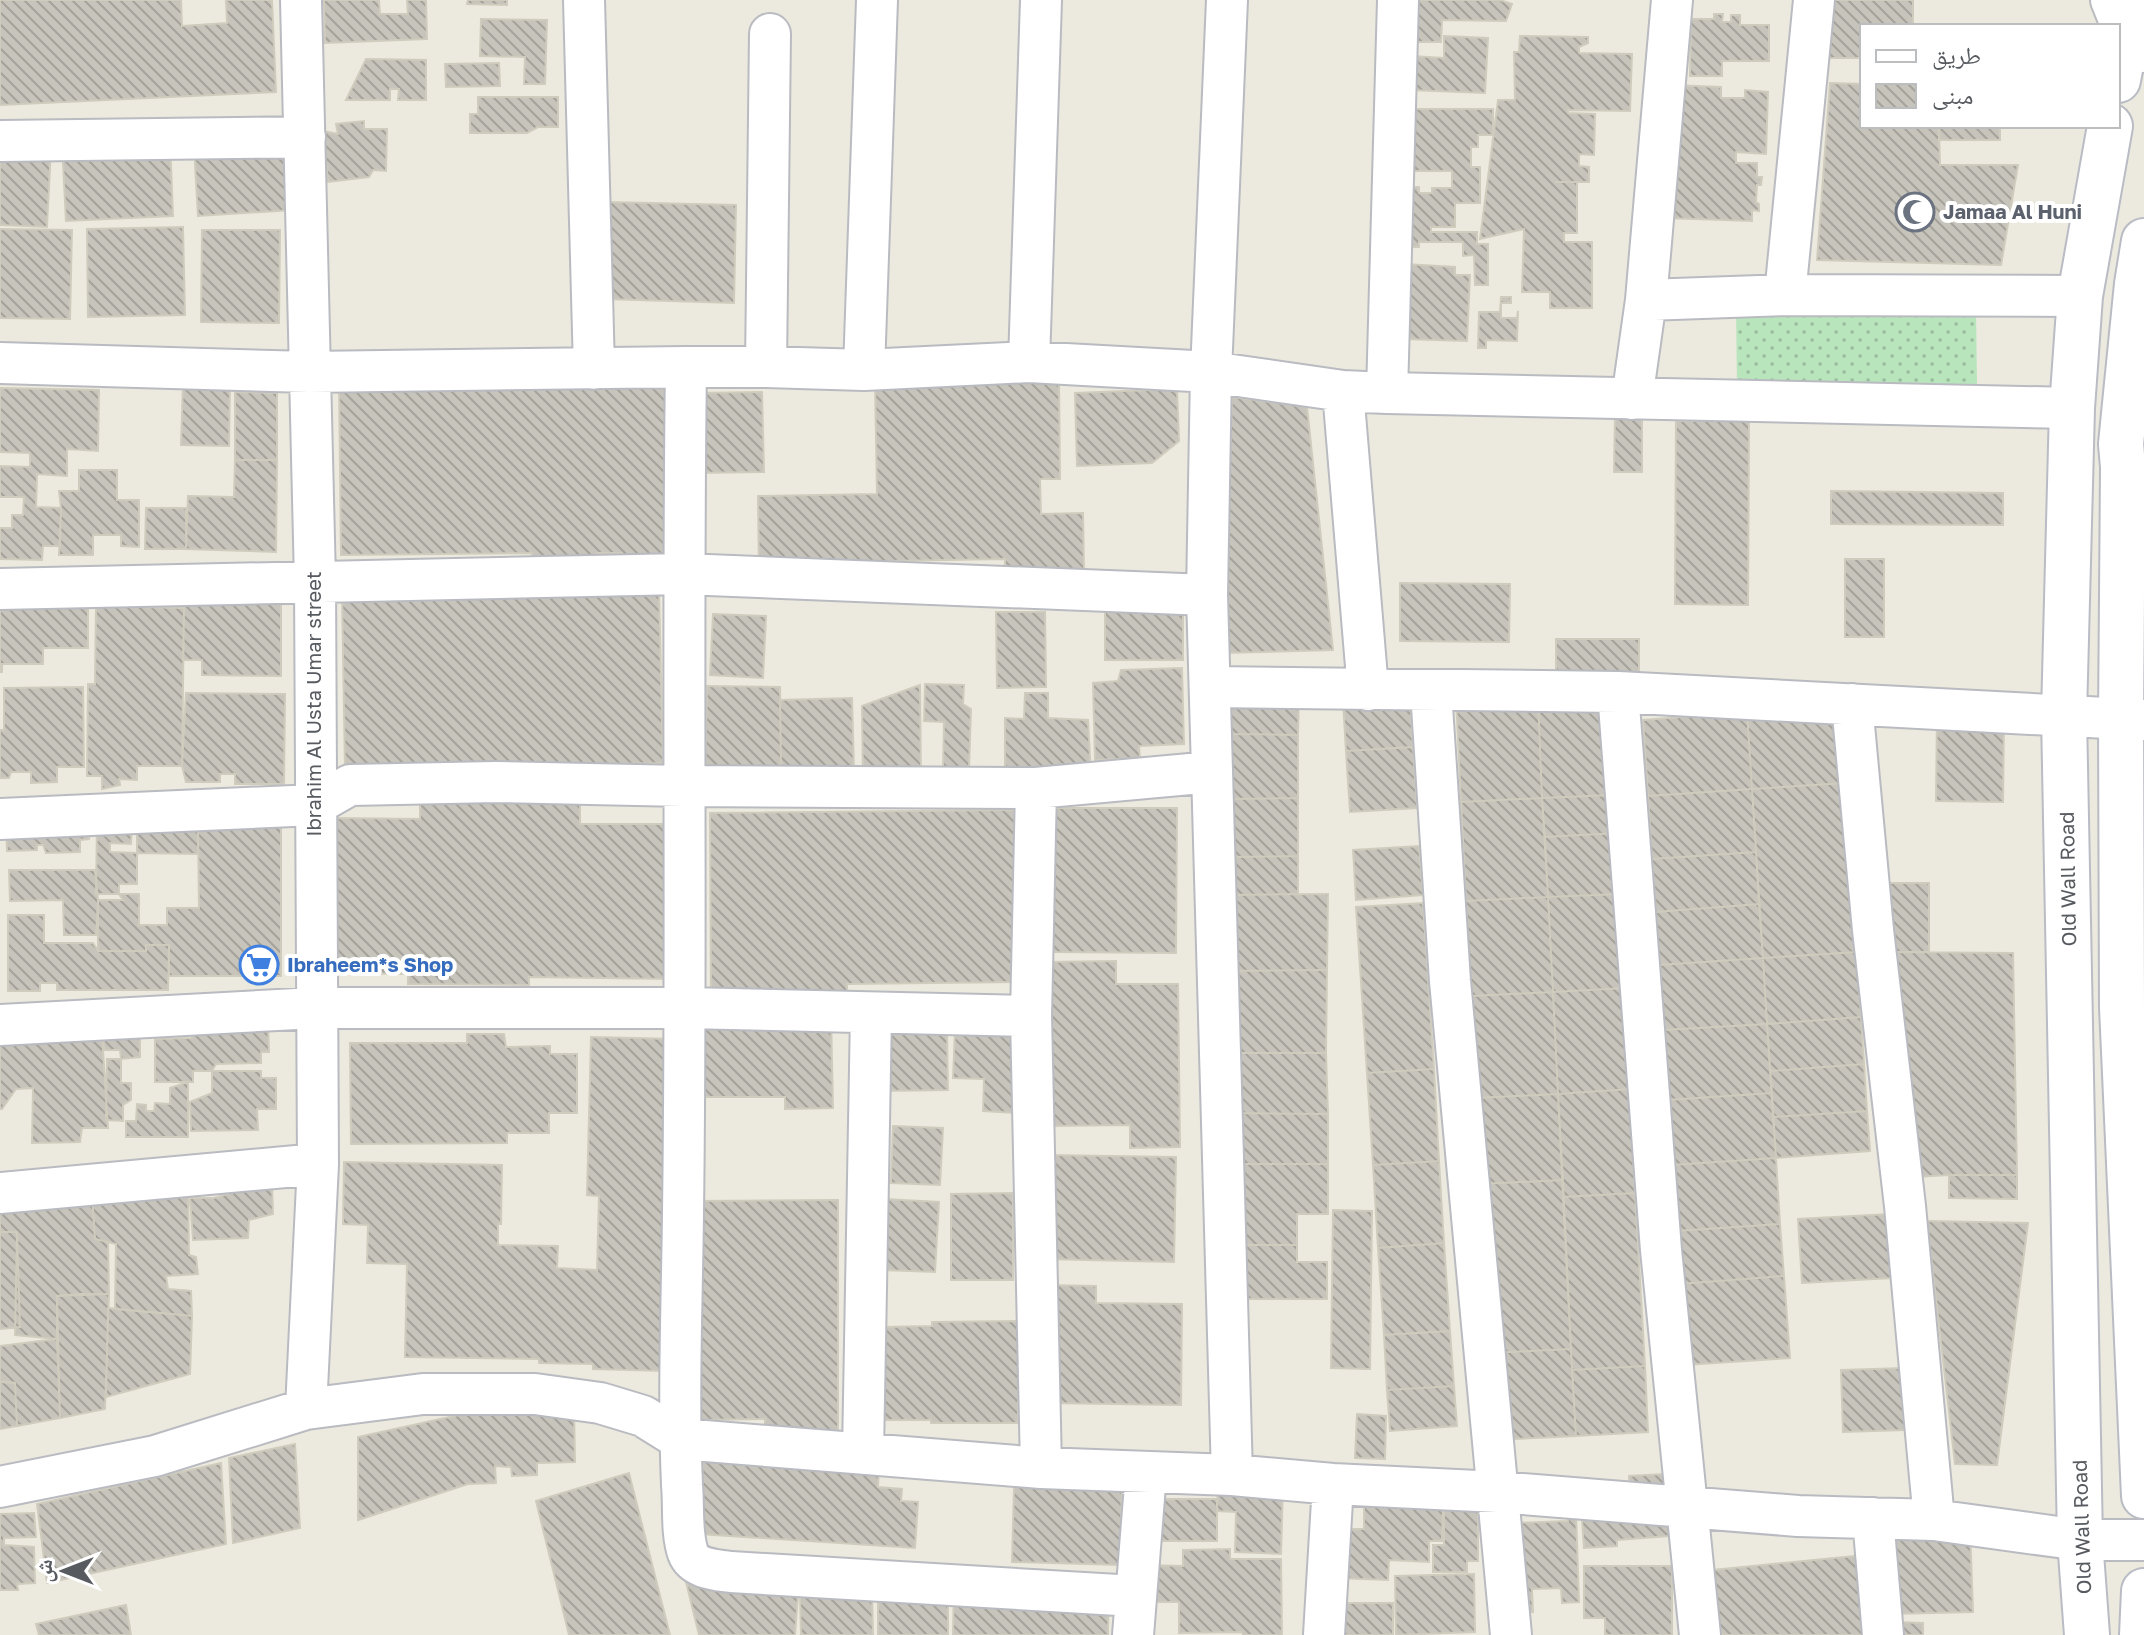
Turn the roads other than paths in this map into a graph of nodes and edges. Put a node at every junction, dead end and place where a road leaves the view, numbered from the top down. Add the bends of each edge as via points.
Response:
1 (301, 0) edge
2 (584, 0) edge
3 (877, 0) edge
4 (1041, 0) edge
5 (1227, 0) edge
6 (1398, 0) edge
7 (1672, 0) edge
8 (1814, 0) edge
9 (2131, 22) edge
10 (770, 34) dead end
11 (2120, 71) edge
12 (2110, 128) edge
13 (305, 137) junction
14 (0, 141) edge
15 (2144, 241) edge
16 (1785, 295) junction
17 (2080, 296) junction
18 (1646, 300) junction
19 (1029, 362) junction
20 (0, 363) edge
21 (686, 367) junction
22 (766, 367) junction
23 (594, 369) junction
24 (864, 370) junction
25 (309, 372) junction
26 (1211, 372) junction
27 (1343, 391) junction
28 (1387, 393) junction
29 (1632, 399) junction
30 (2072, 408) junction
31 (2133, 444) edge
32 (683, 574) junction
33 (315, 581) junction
34 (0, 589) edge
35 (1207, 595) junction
36 (1211, 687) junction
37 (1368, 690) junction
38 (1431, 691) junction
39 (1618, 692) junction
40 (1852, 704) junction
41 (2064, 715) junction
42 (2132, 720) edge
43 (1212, 772) junction
44 (683, 786) junction
45 (1036, 788) junction
46 (315, 805) junction
47 (0, 819) edge
48 (315, 1008) junction
49 (686, 1008) junction
50 (871, 1013) junction
51 (1031, 1016) junction
52 (0, 1025) edge
53 (318, 1164) junction
54 (0, 1193) edge
55 (306, 1409) junction
56 (680, 1439) junction
57 (863, 1453) junction
58 (1041, 1468) junction
59 (1146, 1473) junction
60 (1232, 1475) junction
61 (1333, 1484) junction
62 (0, 1487) edge
63 (1498, 1492) junction
64 (2144, 1496) edge
65 (1688, 1508) junction
66 (1873, 1518) junction
67 (1934, 1520) junction
68 (2080, 1540) junction
69 (2144, 1540) edge
70 (2144, 1591) edge
71 (1135, 1596) junction
72 (1133, 1635) edge
73 (1324, 1635) edge
74 (1511, 1635) edge
75 (1700, 1635) edge
76 (1883, 1635) edge
77 (2087, 1635) edge
78 (2142, 1635) edge

1 - 13 street, Ibrahim Al Usta Umar street
2 - 23 street
3 - 24 street
4 - 19 street
5 - 26 street
6 - 28 street
7 - 18 street
8 - 16 street
9 - 11 main road
10 - 22 street
12 - 17 main road, Old Wall Road
13 - 14 street
13 - 25 street, Ibrahim Al Usta Umar street
15 - 31 main road via 2137,284
16 - 17 street
16 - 18 street
17 - 30 main road, Old Wall Road
18 - 29 street
19 - 24 street
19 - 26 street
20 - 25 street
21 - 22 street
21 - 23 street
21 - 32 street
22 - 24 street
23 - 25 street
25 - 33 street, Ibrahim Al Usta Umar street
26 - 27 street
26 - 35 street
27 - 28 street
27 - 37 street
28 - 29 street
29 - 30 street
30 - 41 main road, Old Wall Road
31 - 42 main road
32 - 33 street
32 - 35 street
32 - 44 street
33 - 34 street
33 - 46 street, Ibrahim Al Usta Umar street
35 - 36 street
36 - 37 street
36 - 43 street
37 - 38 street
38 - 39 street
38 - 63 street via 1450,981
39 - 40 street
39 - 65 street via 1661,1250
40 - 41 street
40 - 67 street
41 - 42 street
41 - 68 main road, Old Wall Road
42 - 64 main road via 2122,1007
43 - 45 street
43 - 60 street
44 - 45 street
44 - 46 street via 350,785
44 - 49 street
45 - 51 street
46 - 47 street
46 - 48 street, Ibrahim Al Usta Umar street
48 - 49 street
48 - 52 street
48 - 53 street, Ibrahim Al Usta Umar street
49 - 50 street
49 - 56 street
50 - 51 street
50 - 57 street
51 - 58 street
53 - 54 street
53 - 55 street, Ibrahim Al Usta Umar street
55 - 56 street via 423,1394 535,1394 628,1411
55 - 62 street via 155,1456
56 - 57 street
56 - 71 street via 685,1539 695,1563 712,1569
57 - 58 street
58 - 59 street
59 - 60 street
59 - 71 street
60 - 61 street
61 - 63 street
61 - 73 street
63 - 65 street
63 - 74 street
65 - 66 street
65 - 75 street
66 - 67 street
66 - 76 street
67 - 68 street
68 - 69 street
68 - 77 main road, Old Wall Road
70 - 78 main road
71 - 72 street

